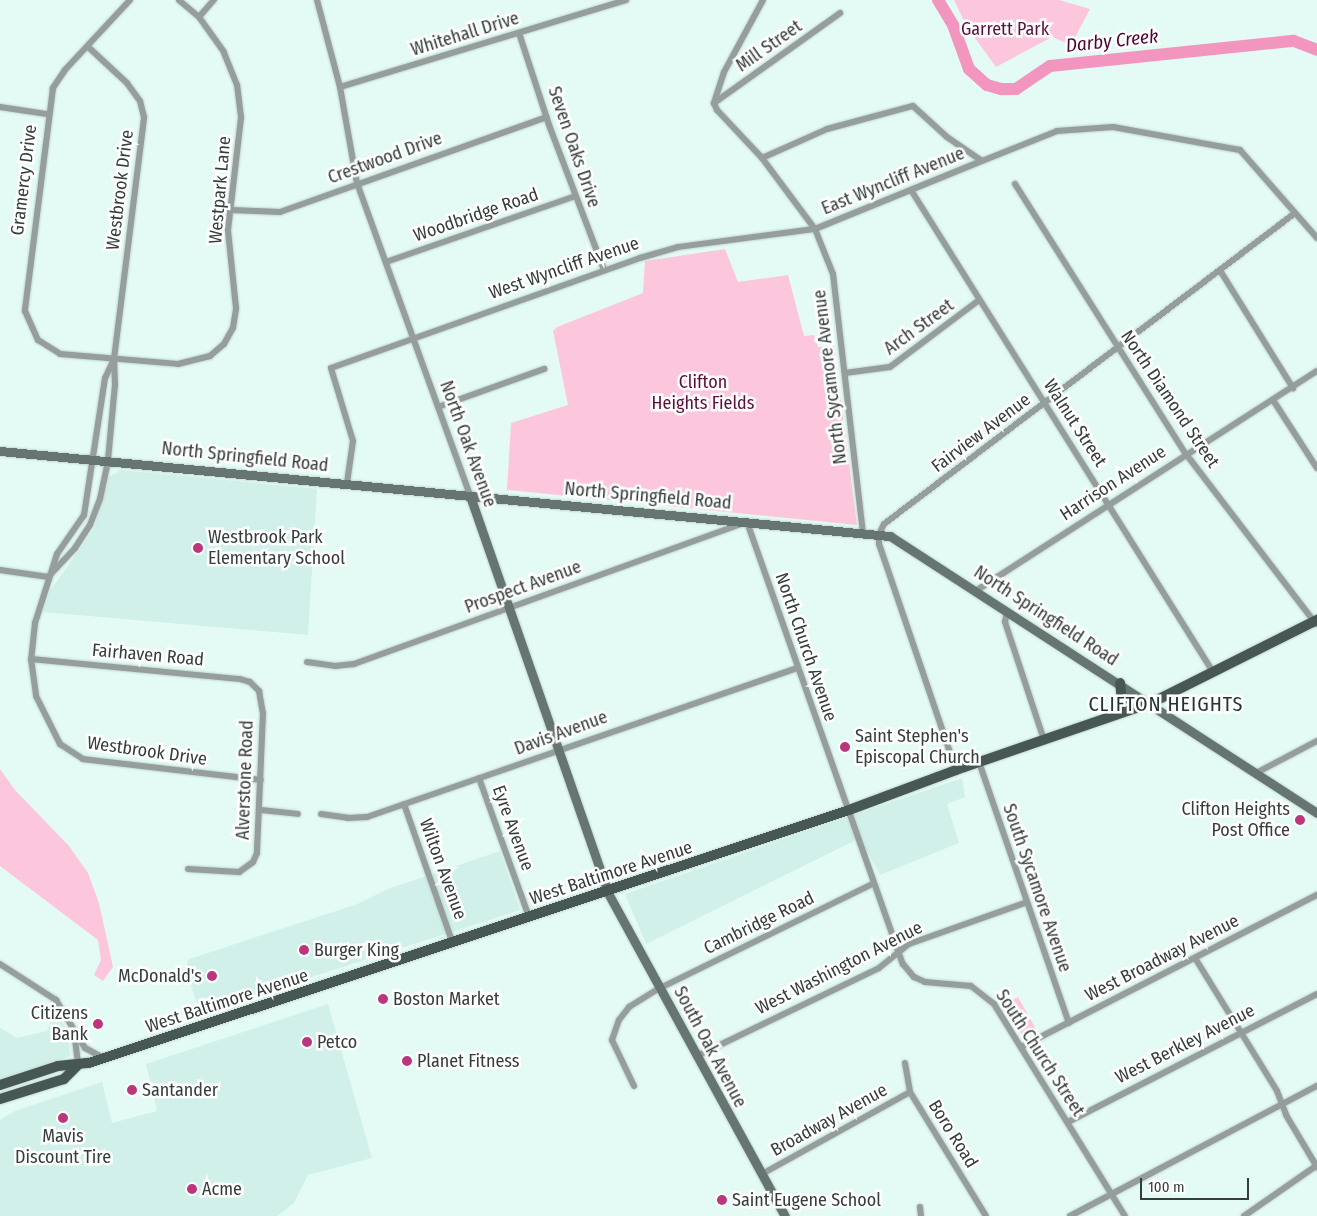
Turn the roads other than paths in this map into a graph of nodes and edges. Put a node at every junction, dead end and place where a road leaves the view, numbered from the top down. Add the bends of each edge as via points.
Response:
1 (130, 0) edge
2 (179, 0) edge
3 (214, 0) edge
4 (317, 0) edge
5 (626, 0) edge
6 (763, 0) edge
7 (840, 14) dead end
8 (199, 17) junction
9 (519, 33) junction
10 (87, 46) junction
11 (340, 87) junction
12 (714, 103) junction
13 (0, 107) edge
14 (48, 114) junction
15 (547, 117) junction
16 (762, 158) junction
17 (982, 161) junction
18 (357, 183) junction
19 (1015, 184) dead end
20 (911, 190) junction
21 (575, 196) junction
22 (230, 210) junction
23 (1295, 213) junction
24 (815, 229) junction
25 (1317, 238) edge
26 (386, 262) junction
27 (604, 270) junction
28 (1221, 272) junction
29 (978, 302) junction
30 (413, 337) junction
31 (1117, 346) junction
32 (114, 359) junction
33 (544, 369) dead end
34 (1317, 371) edge
35 (845, 373) junction
36 (1293, 388) junction
37 (1273, 400) junction
38 (1045, 403) junction
39 (438, 407) junction
40 (0, 451) edge
41 (1186, 454) junction
42 (93, 458) junction
43 (108, 460) junction
44 (1317, 468) edge
45 (347, 483) junction
46 (470, 496) junction
47 (1109, 504) junction
48 (746, 522) junction
49 (863, 532) junction
50 (879, 534) junction
51 (0, 570) edge
52 (48, 576) junction
53 (977, 590) junction
54 (508, 608) junction
55 (1007, 611) junction
56 (1316, 622) edge
57 (31, 659) junction
58 (306, 662) dead end
59 (796, 668) junction
60 (1213, 672) junction
61 (1120, 683) junction
62 (259, 691) joint
63 (1151, 703) junction
64 (1108, 718) junction
65 (1044, 740) junction
66 (1317, 741) edge
67 (558, 750) junction
68 (979, 762) junction
69 (956, 770) junction
70 (1258, 772) junction
71 (479, 778) junction
72 (261, 780) junction
73 (404, 804) junction
74 (261, 810) junction
75 (849, 810) junction
76 (1317, 813) edge
77 (298, 814) dead end
78 (321, 814) dead end
79 (188, 869) dead end
80 (872, 884) junction
81 (608, 893) junction
82 (1317, 895) edge
83 (1025, 903) junction
84 (529, 918) junction
85 (453, 944) junction
86 (898, 953) junction
87 (1195, 958) junction
88 (0, 964) edge
89 (660, 988) junction
90 (1317, 994) edge
91 (1068, 1023) junction
92 (73, 1027) junction
93 (1241, 1033) junction
94 (1021, 1047) junction
95 (697, 1056) junction
96 (104, 1058) junction
97 (905, 1063) dead end
98 (78, 1066) junction
99 (0, 1085) edge
100 (634, 1086) dead end
101 (1317, 1086) edge
102 (910, 1092) junction
103 (0, 1100) edge
104 (1282, 1103) junction
105 (1068, 1122) junction
106 (1317, 1166) edge
107 (762, 1174) junction
108 (1110, 1194) junction
109 (920, 1207) dead end
110 (785, 1216) edge
111 (921, 1216) edge
112 (986, 1216) edge
113 (1070, 1216) edge
114 (1125, 1216) edge
115 (1244, 1216) edge

1 - 10 street, Gramercy Drive
2 - 8 street, Westpark Lane
3 - 8 street
4 - 11 street, North Oak Avenue
5 - 9 street, Whitehall Drive
6 - 12 street via 724,72
7 - 12 street, Mill Street
8 - 22 street, Westpark Lane via 224,52 237,84 240,127
9 - 11 street, Whitehall Drive
9 - 15 street, Seven Oaks Drive
10 - 14 street, Gramercy Drive via 58,78
10 - 32 street, Westbrook Drive via 128,83 140,101 144,117
11 - 18 street, North Oak Avenue
12 - 16 street, North Sycamore Avenue
13 - 14 street
14 - 32 street, Gramercy Drive via 25,299 27,319 38,340 60,354
15 - 18 street, Crestwood Drive
15 - 21 street, Seven Oaks Drive
16 - 17 street via 827,129 913,106 947,137
16 - 24 street, North Sycamore Avenue
17 - 20 street, East Wyncliff Avenue
17 - 23 street, East Wyncliff Avenue via 1057,131 1113,127 1240,150
18 - 22 street, Crestwood Drive via 280,212
18 - 26 street, North Oak Avenue
19 - 31 street, North Diamond Street
20 - 24 street, East Wyncliff Avenue
20 - 29 street, Walnut Street
21 - 26 street, Woodbridge Road
21 - 27 street, Seven Oaks Drive
22 - 32 street, Westpark Lane via 228,240 236,308 233,328 224,344 210,356 191,363
23 - 25 street, East Wyncliff Avenue
23 - 28 street, Fairview Avenue
24 - 27 street, West Wyncliff Avenue via 678,247
24 - 35 street, North Sycamore Avenue via 833,274
26 - 30 street, North Oak Avenue
27 - 30 street, West Wyncliff Avenue
28 - 31 street, Fairview Avenue
28 - 36 street
29 - 35 street, Arch Street via 890,367
29 - 38 street, Walnut Street
30 - 39 street, North Oak Avenue
30 - 45 street, West Wyncliff Avenue via 331,368 352,441
31 - 38 street, Fairview Avenue
31 - 41 street, North Diamond Street
32 - 42 street, Westbrook Drive via 105,378
32 - 43 street, Westbrook Drive via 115,385
33 - 39 street
34 - 36 street, Harrison Avenue
35 - 49 street, North Sycamore Avenue
36 - 37 street, Harrison Avenue
37 - 41 street, Harrison Avenue
37 - 44 street
38 - 47 street, Walnut Street
38 - 50 street, Fairview Avenue via 884,524
39 - 46 street, North Oak Avenue
40 - 42 main road, North Springfield Road
41 - 47 street, Harrison Avenue
41 - 56 street, North Diamond Street
42 - 43 main road, North Springfield Road
42 - 52 street, Westbrook Drive via 84,515 57,554
43 - 45 main road, North Springfield Road
43 - 52 street, Westbrook Drive via 100,499 90,526 76,548
45 - 46 main road, North Springfield Road
46 - 48 main road, North Springfield Road
46 - 54 main road, North Oak Avenue
47 - 53 street, Harrison Avenue
47 - 60 street, Walnut Street
48 - 49 main road, North Springfield Road
48 - 54 street, Prospect Avenue
48 - 59 street, North Church Avenue
49 - 50 main road, North Springfield Road
50 - 53 main road, North Springfield Road via 906,544
50 - 69 street via 879,544
51 - 52 street
52 - 57 street, Westbrook Drive via 35,623
53 - 55 main road, North Springfield Road
54 - 58 street, Prospect Avenue via 354,664
54 - 67 main road, North Oak Avenue
55 - 61 main road, North Springfield Road
55 - 65 street via 1005,622
56 - 60 main road, West Baltimore Avenue
57 - 62 street, Fairhaven Road via 240,679 250,682
57 - 72 street, Westbrook Drive via 36,696 48,725 60,744 73,755 91,761
59 - 67 street, Davis Avenue
59 - 75 street, North Church Avenue
60 - 63 main road, West Baltimore Avenue
61 - 63 main road, North Springfield Road
61 - 64 main road via 1121,705
62 - 72 street, Alverstone Road via 263,714
63 - 64 main road, West Baltimore Avenue
63 - 70 main road, North Springfield Road
64 - 65 main road, West Baltimore Avenue
65 - 68 main road, West Baltimore Avenue
66 - 70 street
67 - 71 street, Davis Avenue
67 - 81 main road, North Oak Avenue
68 - 69 main road, West Baltimore Avenue
68 - 83 street, South Sycamore Avenue
69 - 75 main road, West Baltimore Avenue
70 - 76 main road, North Springfield Road
71 - 73 street, Davis Avenue
71 - 84 street, Eyre Avenue
72 - 74 street, Alverstone Road
73 - 78 street, Davis Avenue via 367,817
73 - 85 street, Wilton Avenue
74 - 77 street
74 - 79 street, Alverstone Road via 256,853 247,868 230,873
75 - 80 street, South Church Street
75 - 81 main road, West Baltimore Avenue
80 - 86 street, South Church Street
80 - 89 street, Cambridge Road
81 - 84 main road, West Baltimore Avenue
81 - 89 main road, South Oak Avenue
82 - 87 street, West Broadway Avenue
83 - 86 street, West Washington Avenue via 909,944
83 - 91 street, South Sycamore Avenue
84 - 85 main road, West Baltimore Avenue
85 - 96 main road, West Baltimore Avenue
86 - 94 street, South Church Street via 910,974 925,982 963,984 979,990 994,1004
86 - 95 street, West Washington Avenue via 879,968
87 - 91 street, West Broadway Avenue
87 - 93 street
88 - 92 street via 56,1000
89 - 95 main road, South Oak Avenue
89 - 100 street, Cambridge Road via 629,1007 619,1020 612,1040
90 - 93 street, West Berkley Avenue
91 - 94 street, West Broadway Avenue
92 - 96 street via 86,1048
92 - 98 street
93 - 104 street
93 - 105 street, West Berkley Avenue
94 - 105 street, South Church Street
95 - 107 main road, South Oak Avenue
96 - 98 main road, West Baltimore Avenue
97 - 102 street, Boro Road
98 - 99 main road via 58,1066
98 - 103 main road via 64,1079
101 - 104 street
102 - 107 street, Broadway Avenue
102 - 112 street, Boro Road
104 - 106 street
104 - 108 street
105 - 108 street, South Church Street
106 - 115 street
107 - 110 main road, South Oak Avenue
108 - 113 street
108 - 114 street, South Church Street
109 - 111 street

